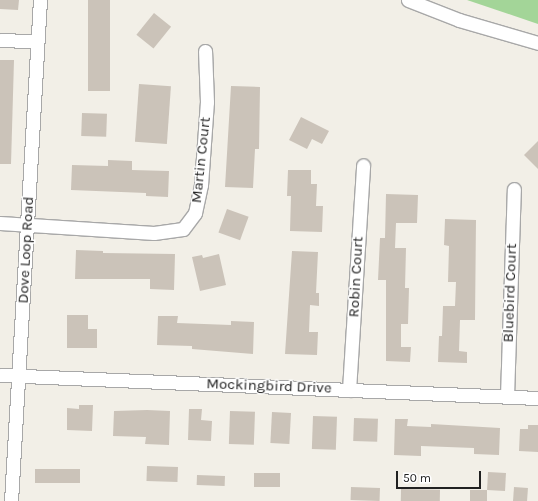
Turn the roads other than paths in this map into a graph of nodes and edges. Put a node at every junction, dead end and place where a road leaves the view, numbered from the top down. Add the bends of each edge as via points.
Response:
1 (40, 0) edge
2 (408, 0) edge
3 (0, 40) edge
4 (38, 41) junction
5 (538, 43) edge
6 (205, 51) dead end
7 (363, 165) dead end
8 (514, 189) dead end
9 (0, 223) edge
10 (27, 225) junction
11 (0, 375) edge
12 (18, 375) junction
13 (349, 390) junction
14 (507, 396) junction
15 (538, 398) edge
16 (11, 501) edge

1 - 4 street, Dove Loop Road
2 - 5 street via 459,20
3 - 4 street
4 - 10 street, Dove Loop Road
6 - 10 street, Martin Court via 206,102 201,185 195,213 190,223 183,229 154,233
7 - 13 street, Robin Court
8 - 14 street, Bluebird Court
9 - 10 street, Martin Court
10 - 12 street, Dove Loop Road
11 - 12 street, Mockingbird Drive
12 - 13 street, Mockingbird Drive
12 - 16 street, Dove Loop Road
13 - 14 street, Mockingbird Drive
14 - 15 street, Mockingbird Drive

